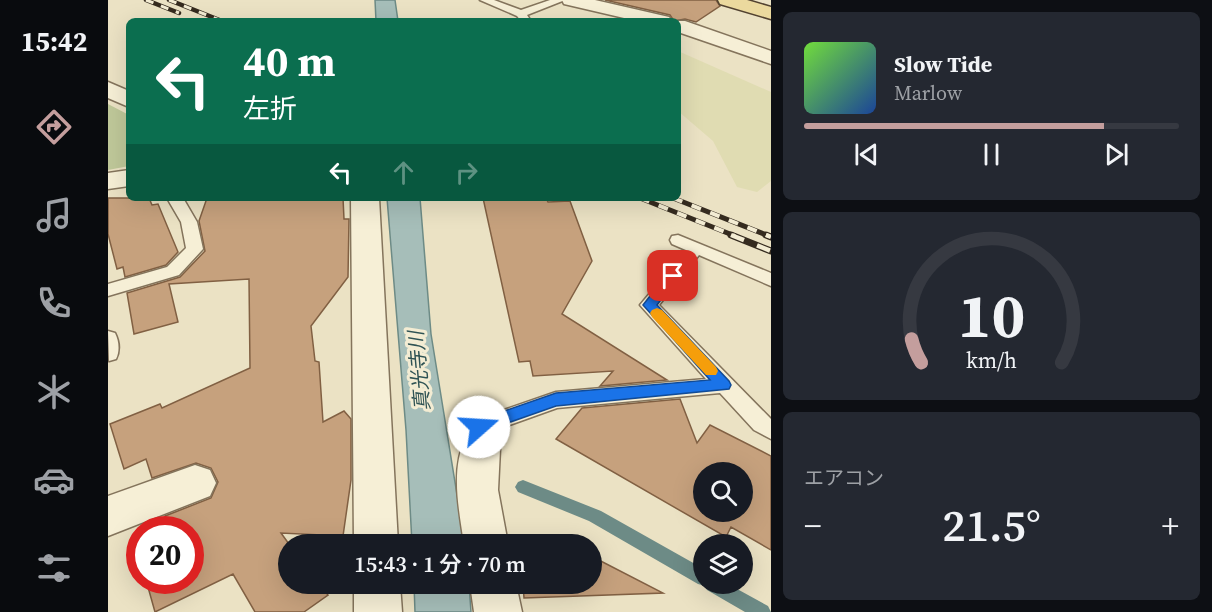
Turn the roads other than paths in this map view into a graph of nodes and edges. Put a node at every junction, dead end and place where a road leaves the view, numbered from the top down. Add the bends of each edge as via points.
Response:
1 (485, 0) edge
2 (560, 0) edge
3 (571, 0) edge
4 (727, 0) edge
5 (771, 13) edge
6 (523, 18) edge
7 (649, 18) edge
8 (681, 27) edge
9 (771, 58) edge
10 (108, 89) edge
11 (126, 98) edge
12 (126, 179) edge
13 (108, 182) edge
14 (177, 201) edge
15 (365, 201) edge
16 (771, 280) edge
17 (108, 290) edge
18 (724, 385) junction
19 (771, 430) edge
20 (479, 438) joint
21 (195, 483) dead end
22 (108, 516) edge
23 (376, 534) edge
24 (484, 534) edge
25 (377, 594) edge
26 (495, 594) edge
27 (378, 612) edge
28 (498, 612) edge

1 - 6 lane
2 - 6 lane
3 - 7 street
4 - 5 main road
8 - 9 street
10 - 11 street
12 - 13 street
14 - 17 lane via 189,222 195,249 173,271
15 - 23 street
16 - 18 lane via 687,244 650,305
18 - 19 lane
18 - 20 lane via 556,400
20 - 24 street via 477,490
21 - 22 street
25 - 27 street
26 - 28 street

